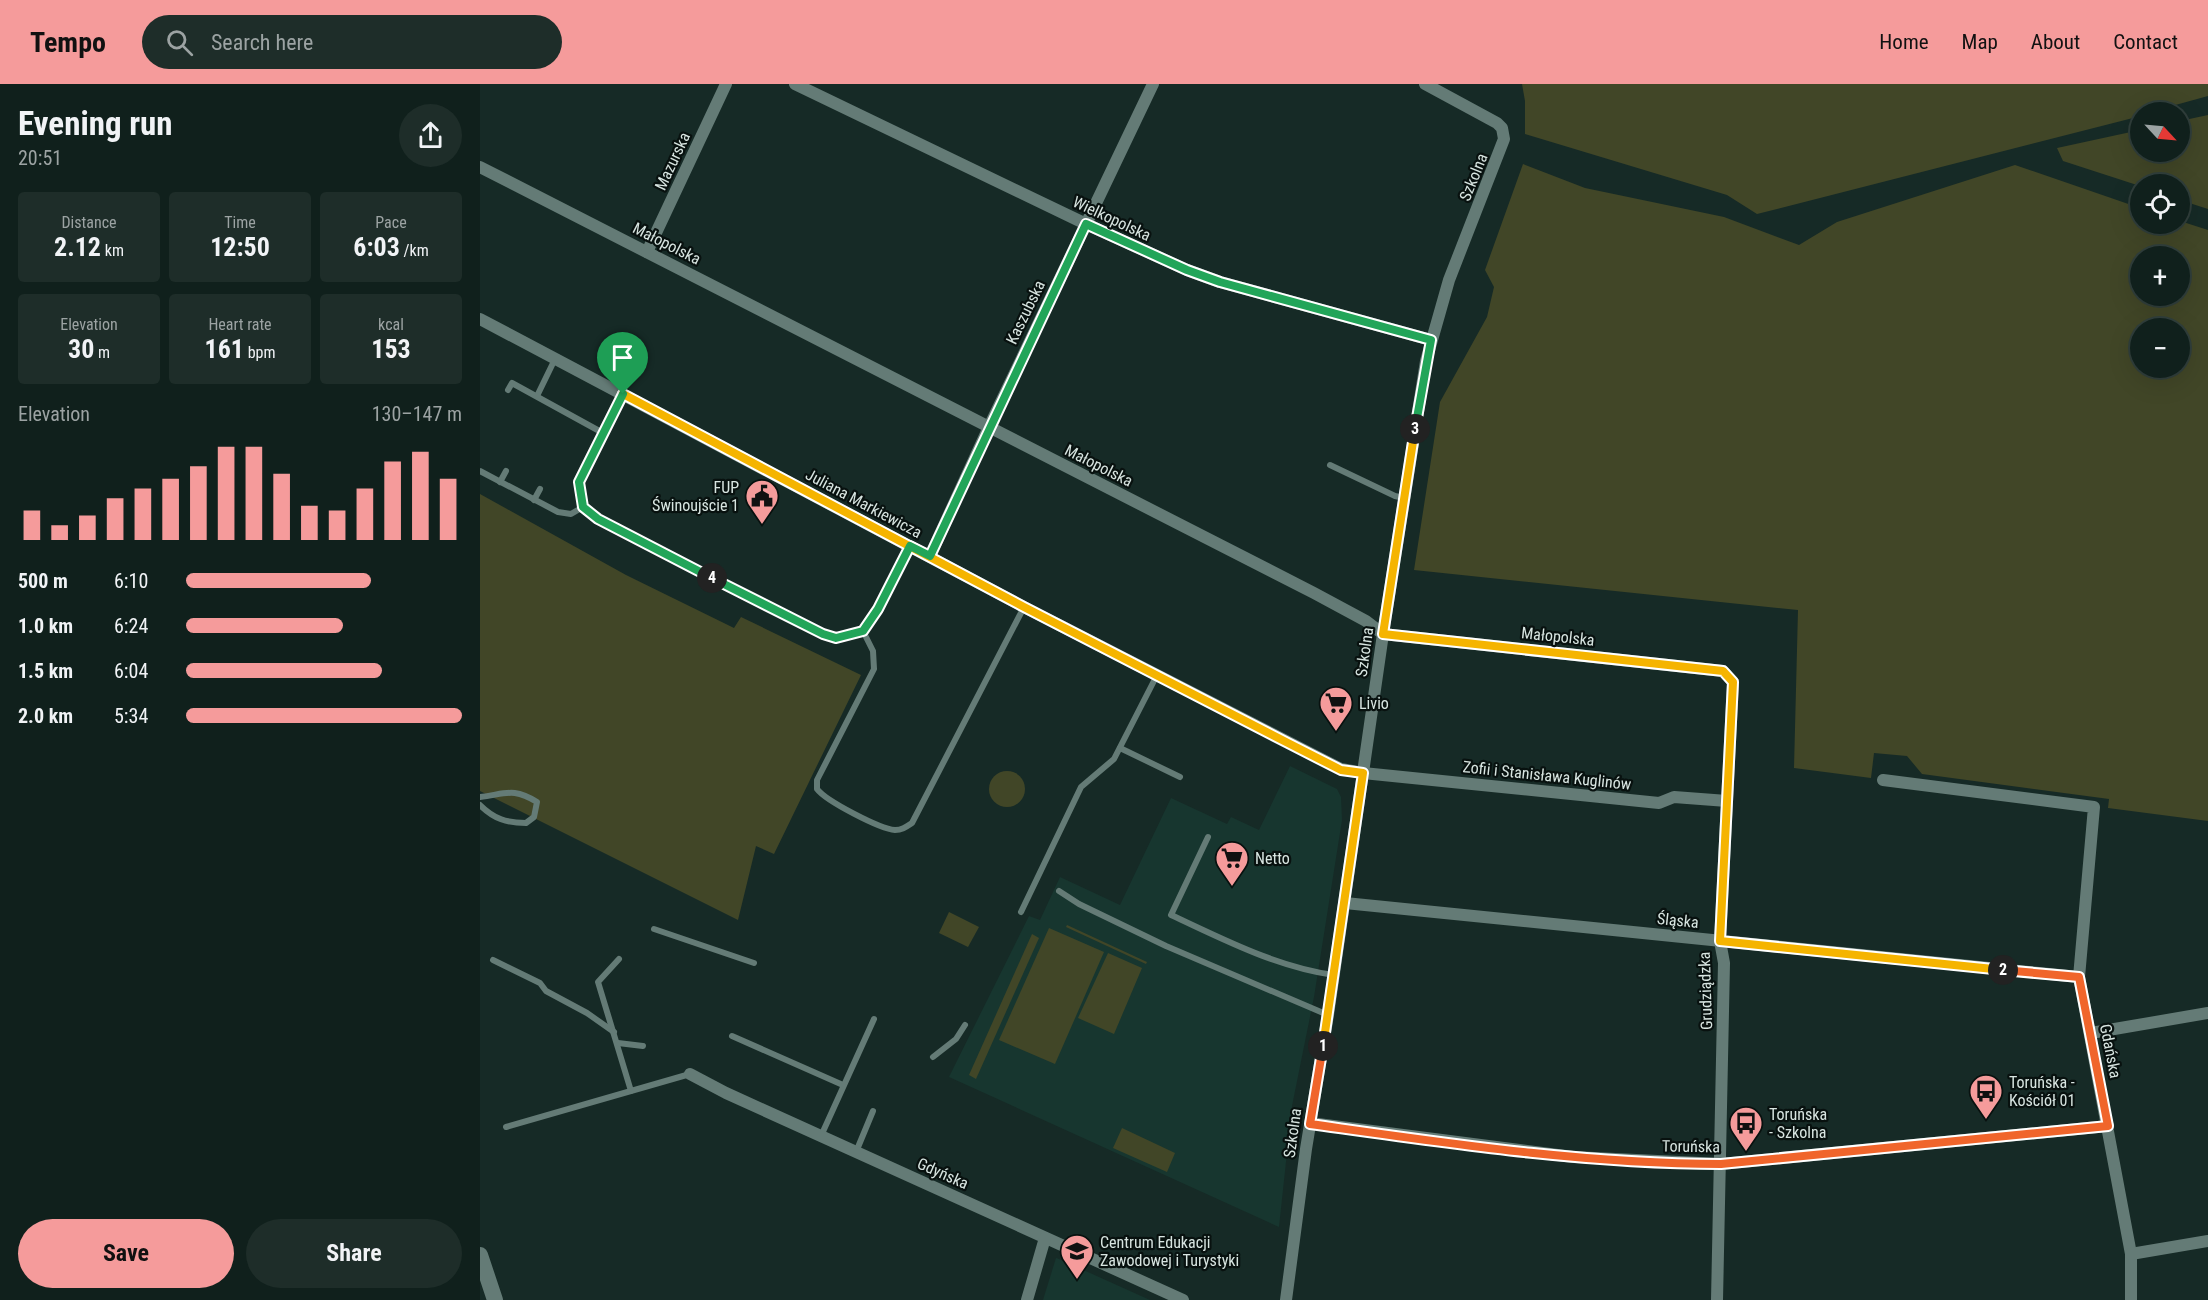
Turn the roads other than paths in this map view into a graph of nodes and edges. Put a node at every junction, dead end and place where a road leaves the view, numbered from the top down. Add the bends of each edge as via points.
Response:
1 (726, 84) edge
2 (795, 84) edge
3 (1153, 84) edge
4 (1425, 84) edge
5 (480, 167) edge
6 (1086, 224) junction
7 (647, 252) junction
8 (480, 319) edge
9 (1431, 340) junction
10 (556, 358) junction
11 (508, 390) dead end
12 (623, 394) junction
13 (537, 396) junction
14 (544, 400) junction
15 (540, 408) dead end
16 (573, 416) junction
17 (570, 423) dead end
18 (989, 427) junction
19 (603, 433) junction
20 (1330, 465) dead end
21 (480, 471) edge
22 (506, 471) dead end
23 (500, 482) junction
24 (540, 489) dead end
25 (1404, 498) junction
26 (534, 500) junction
27 (583, 507) junction
28 (910, 546) junction
29 (930, 556) junction
30 (1024, 607) junction
31 (863, 631) junction
32 (1383, 634) junction
33 (1156, 675) junction
34 (1733, 682) joint
35 (1120, 748) junction
36 (1363, 773) junction
37 (1180, 777) dead end
38 (1883, 780) dead end
39 (480, 797) edge
40 (1728, 801) junction
41 (480, 805) edge
42 (1208, 837) dead end
43 (1059, 891) dead end
44 (1345, 903) junction
45 (1021, 912) dead end
46 (654, 929) dead end
47 (1720, 941) junction
48 (619, 958) dead end
49 (493, 960) dead end
50 (754, 963) dead end
51 (1334, 975) junction
52 (2079, 977) junction
53 (2208, 1013) edge
54 (1328, 1015) junction
55 (874, 1019) dead end
56 (965, 1024) dead end
57 (614, 1032) junction
58 (2091, 1033) junction
59 (732, 1036) dead end
60 (618, 1043) junction
61 (643, 1046) dead end
62 (933, 1057) dead end
63 (690, 1074) joint
64 (843, 1085) junction
65 (631, 1090) junction
66 (873, 1111) dead end
67 (1310, 1124) junction
68 (2108, 1126) junction
69 (506, 1127) dead end
70 (821, 1136) junction
71 (856, 1152) junction
72 (1721, 1164) junction
73 (1045, 1238) junction
74 (2208, 1241) edge
75 (2131, 1254) junction
76 (480, 1255) edge
77 (495, 1300) edge
78 (1027, 1300) edge
79 (1183, 1300) edge
80 (1286, 1300) edge
81 (1717, 1300) edge
82 (2131, 1300) edge

1 - 7 street, Mazurska
2 - 6 street, Wielkopolska
3 - 6 street, Kaszubska
4 - 9 street, Szkolna via 1497,123 1504,139 1449,280
5 - 7 street, Małopolska
6 - 9 street, Wielkopolska via 1220,282
6 - 18 street, Kaszubska
7 - 18 street, Małopolska
8 - 10 street, Juliana Markiewicza
9 - 25 street, Szkolna
10 - 12 street, Juliana Markiewicza
10 - 13 lane
11 - 13 lane via 512,383
12 - 19 lane
12 - 28 street, Juliana Markiewicza
13 - 14 lane
14 - 15 lane
14 - 16 lane
16 - 17 lane
16 - 19 lane
18 - 29 street, Kaszubska
18 - 32 street, Małopolska via 1314,593
19 - 27 lane via 579,482
20 - 25 lane
21 - 23 lane
22 - 23 lane
23 - 26 lane
24 - 26 lane
25 - 32 street, Szkolna
26 - 27 lane via 571,514
27 - 31 lane via 598,519 823,634 836,638
28 - 29 street, Juliana Markiewicza
28 - 31 lane
29 - 30 street, Juliana Markiewicza
30 - 31 lane via 912,823 903,829 877,825 822,796 817,789 874,669 873,651
30 - 33 street, Juliana Markiewicza
32 - 34 street, Małopolska via 1723,671
32 - 36 street, Szkolna
33 - 35 lane
33 - 36 street, Juliana Markiewicza via 1341,770
34 - 40 street, Grudziądzka
35 - 37 lane
35 - 45 lane via 1114,759 1081,787
36 - 40 street, Zofii i Stanisława Kuglinów via 1659,803 1674,797
36 - 44 street, Szkolna
38 - 52 street, Gdańska via 2094,807
39 - 41 lane via 512,792 537,802 534,817 526,823 509,824
40 - 47 street, Grudziądzka
42 - 51 lane via 1171,915 1259,954
43 - 54 lane via 1166,946
44 - 47 street, Śląska
44 - 51 street, Szkolna
46 - 50 lane
47 - 52 street, Śląska
47 - 72 street, Grudziądzka via 1724,963
48 - 57 lane via 598,982
49 - 57 lane via 540,983 546,991
51 - 54 street, Szkolna
52 - 58 street, Gdańska
53 - 58 street
54 - 67 street, Szkolna
55 - 64 lane
56 - 62 lane via 956,1039
57 - 60 lane
58 - 68 street, Gdańska
59 - 64 lane
60 - 61 lane
60 - 65 lane
63 - 65 lane
63 - 70 street, Gdyńska
64 - 70 lane
65 - 69 lane
66 - 71 lane
67 - 72 street, Toruńska via 1573,1157
67 - 80 street, Szkolna
68 - 72 street, Toruńska
68 - 75 street, Gdańska
70 - 71 street, Gdyńska
71 - 73 street, Gdyńska
72 - 81 street, Grudziądzka
73 - 78 street
73 - 79 street, Gdyńska
74 - 75 street
75 - 82 street, Gdańska
76 - 77 street

